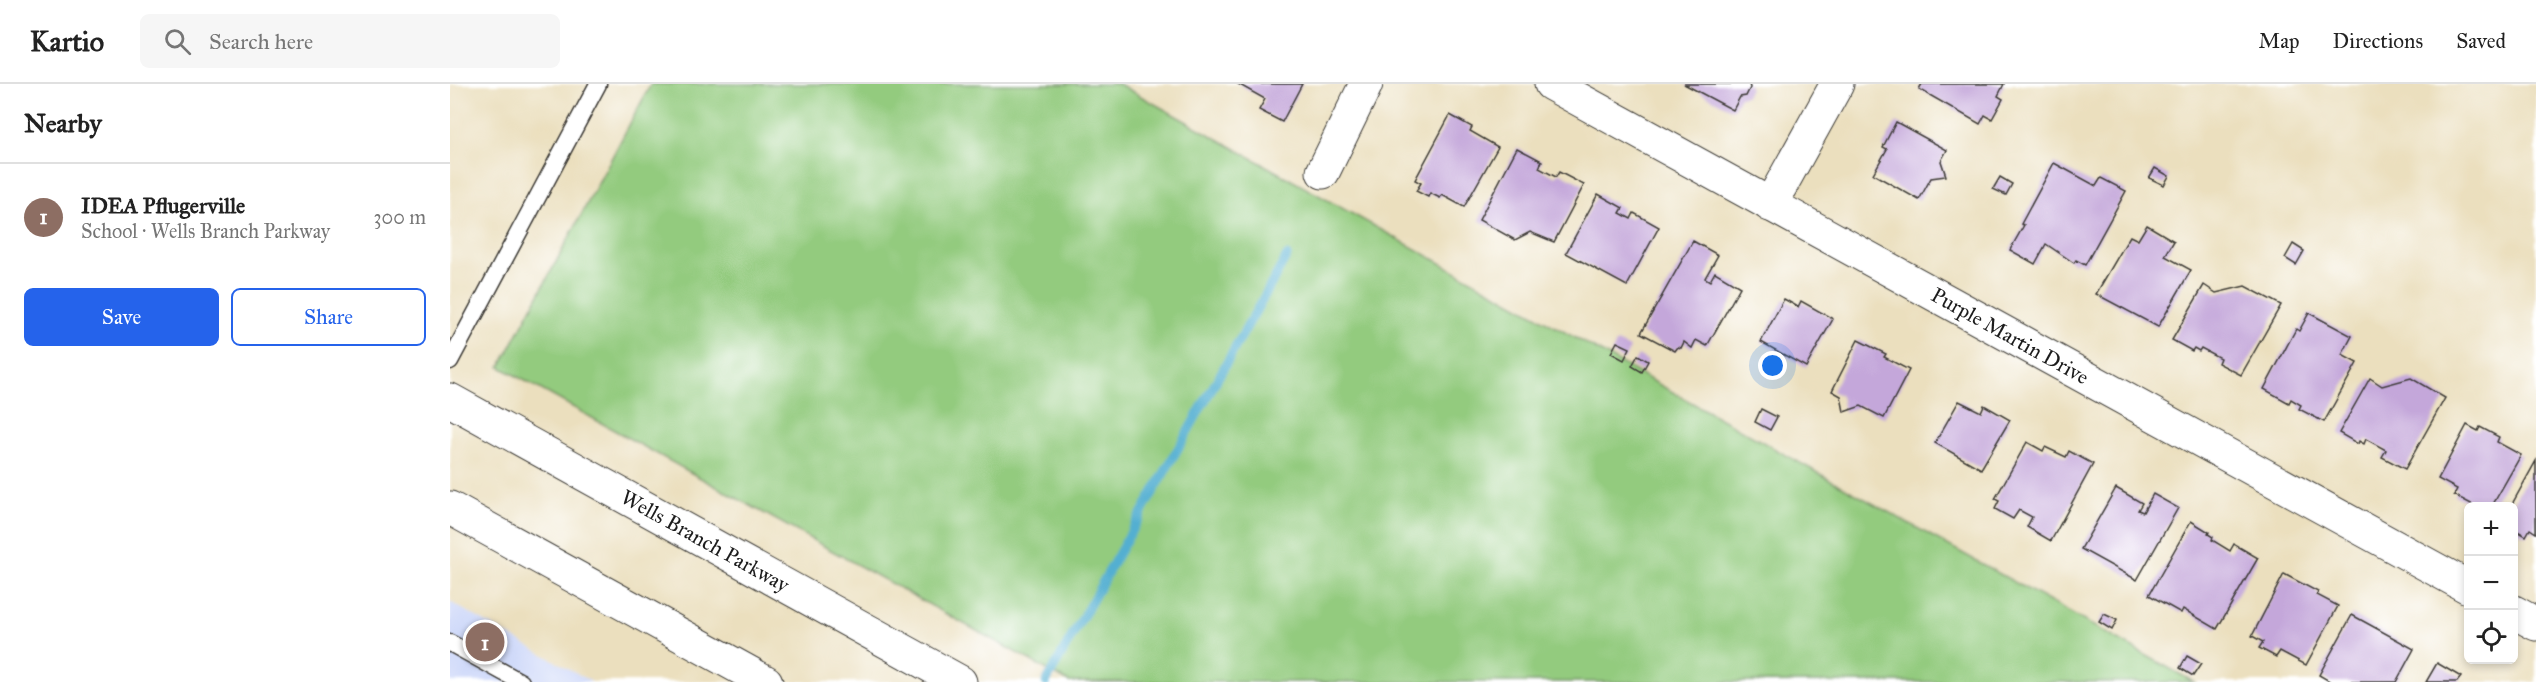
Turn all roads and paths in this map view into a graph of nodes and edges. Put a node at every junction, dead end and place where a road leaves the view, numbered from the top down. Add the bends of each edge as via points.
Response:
1 (598, 84) edge
2 (1366, 84) edge
3 (1551, 84) edge
4 (1838, 84) edge
5 (1323, 172) dead end
6 (1770, 205) junction
7 (450, 361) edge
8 (450, 400) edge
9 (450, 508) edge
10 (2464, 584) edge
11 (2518, 614) edge
12 (2536, 624) edge
13 (450, 643) edge
14 (521, 682) edge
15 (766, 682) edge
16 (960, 682) edge

1 - 7 lane
2 - 5 street
3 - 6 street, Purple Martin Drive
4 - 6 street
6 - 10 street, Purple Martin Drive
8 - 16 street, Wells Branch Parkway
9 - 15 street
11 - 12 street
13 - 14 lane

